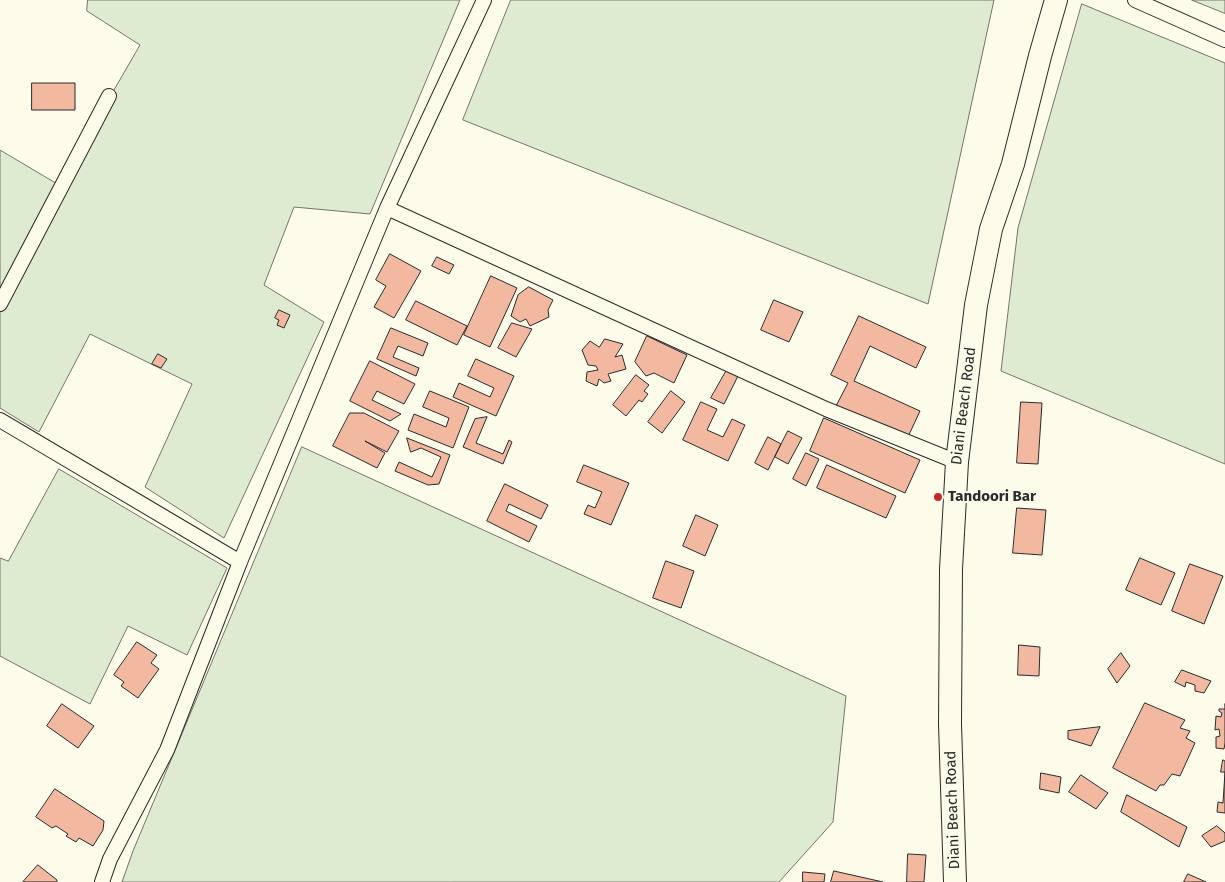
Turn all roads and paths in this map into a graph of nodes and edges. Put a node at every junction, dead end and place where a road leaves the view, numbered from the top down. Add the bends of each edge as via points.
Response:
1 (484, 0) edge
2 (1056, 0) edge
3 (1135, 0) edge
4 (1225, 40) edge
5 (108, 96) dead end
6 (387, 208) junction
7 (0, 304) edge
8 (0, 420) edge
9 (957, 462) junction
10 (240, 562) junction
11 (102, 882) edge
12 (955, 882) edge

1 - 6 street
2 - 9 main road, Diani Beach Road via 1013,164 991,229 976,305
3 - 4 street
5 - 7 street
6 - 9 street via 826,409
6 - 10 street
8 - 10 street
9 - 12 main road, Diani Beach Road via 951,569 950,714
10 - 11 street via 167,750 110,859

